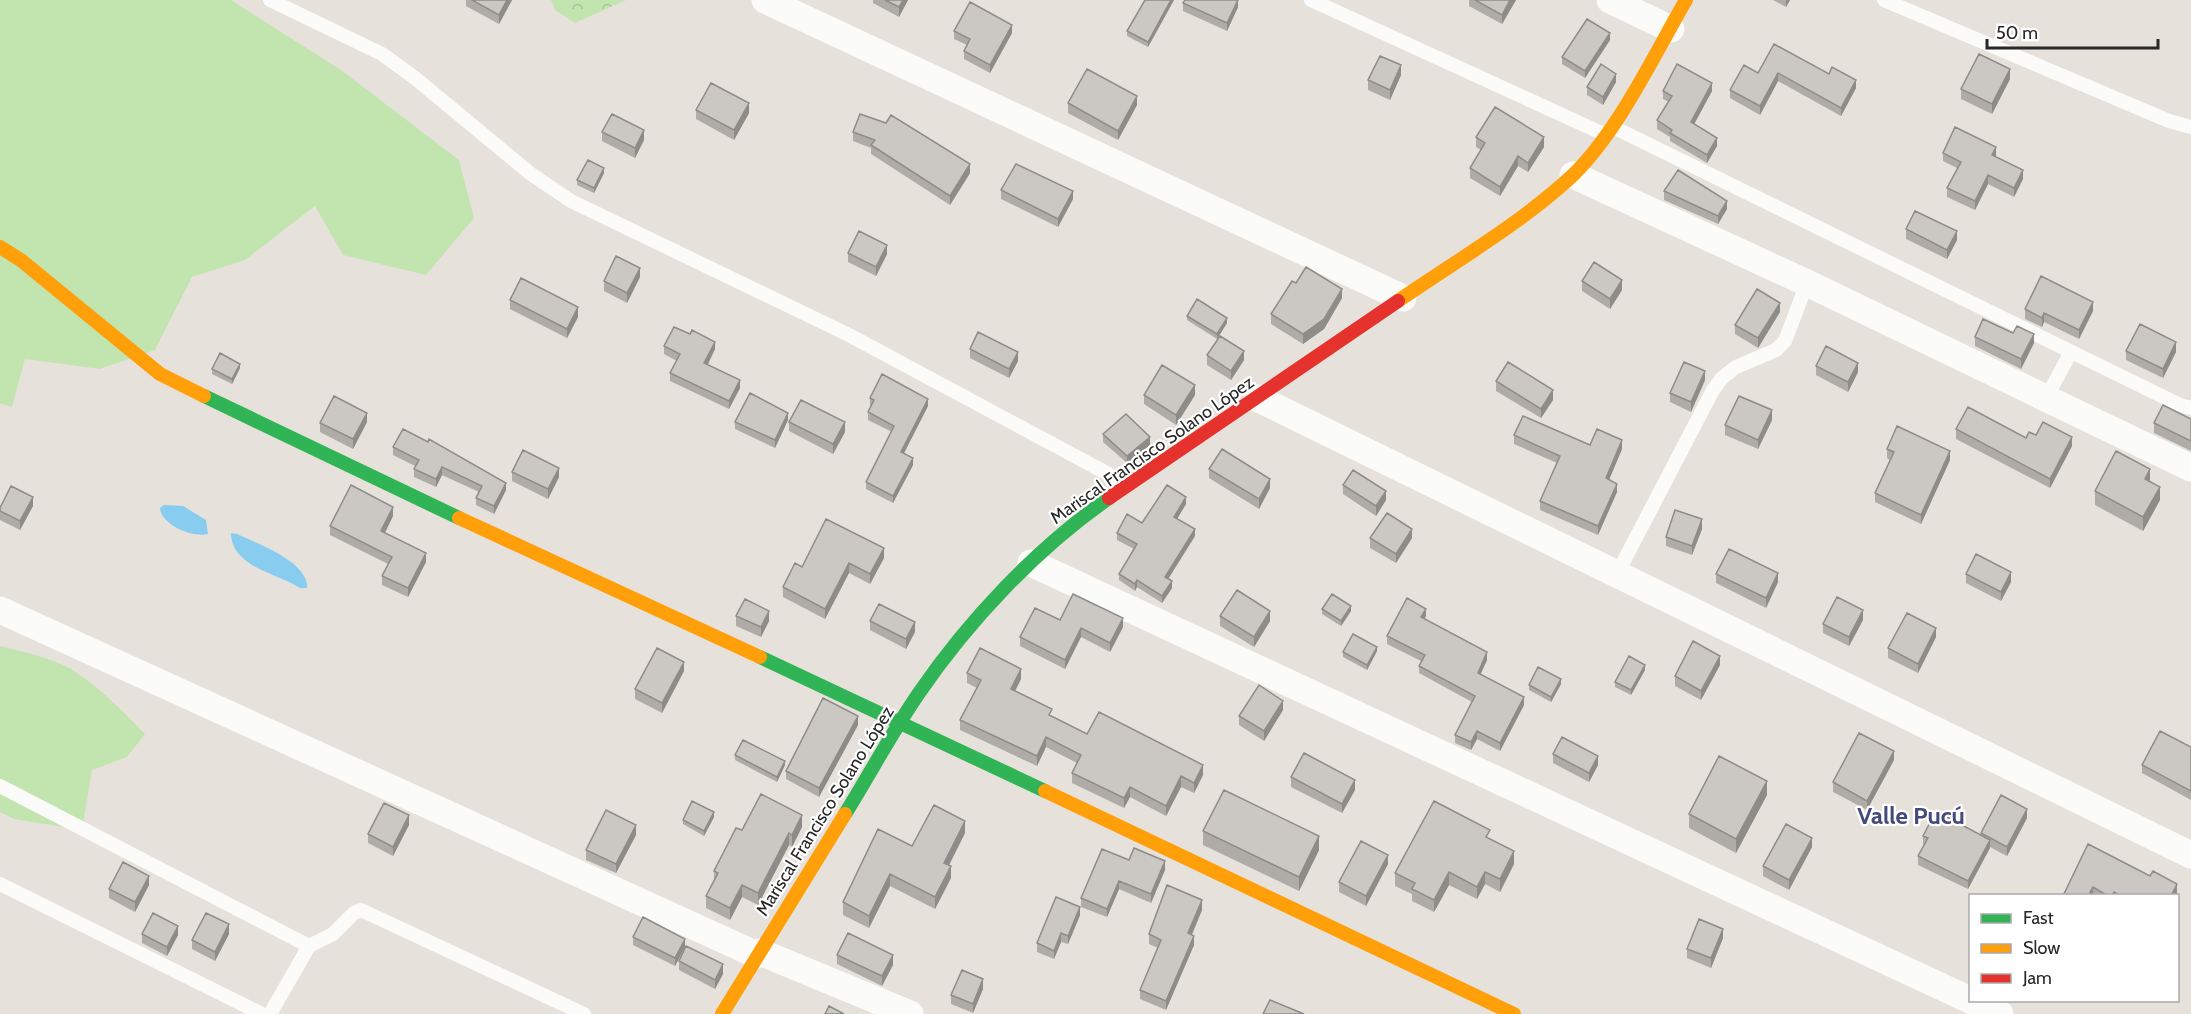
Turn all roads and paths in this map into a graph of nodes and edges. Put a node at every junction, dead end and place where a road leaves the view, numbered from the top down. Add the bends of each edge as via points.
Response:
1 (270, 0) edge
2 (765, 0) edge
3 (1311, 0) edge
4 (1610, 0) edge
5 (1686, 0) edge
6 (1884, 0) edge
7 (1671, 28) junction
8 (2191, 127) edge
9 (1610, 131) junction
10 (1573, 175) junction
11 (0, 247) edge
12 (1807, 283) junction
13 (1403, 298) junction
14 (2071, 352) junction
15 (1257, 398) junction
16 (2046, 398) junction
17 (2191, 408) edge
18 (2191, 468) edge
19 (1128, 485) junction
20 (1031, 563) junction
21 (1617, 574) junction
22 (0, 610) edge
23 (900, 722) junction
24 (0, 786) edge
25 (2191, 855) edge
26 (0, 884) edge
27 (309, 946) junction
28 (758, 954) junction
29 (1969, 1000) edge
30 (1974, 1002) edge
31 (262, 1014) edge
32 (270, 1014) edge
33 (584, 1014) edge
34 (722, 1014) edge
35 (910, 1014) edge
36 (1514, 1014) edge
37 (2000, 1014) edge

1 - 19 lane via 382,54 531,174 571,201 849,335
2 - 13 street
3 - 9 lane
4 - 7 street
5 - 7 street, Mariscal Francisco Solano López
6 - 8 lane
7 - 9 street, Mariscal Francisco Solano López
9 - 10 street, Mariscal Francisco Solano López
9 - 14 lane
10 - 12 street
10 - 13 street, Mariscal Francisco Solano López via 1527,213
11 - 23 street via 160,374 344,465
12 - 16 street
12 - 21 lane via 1785,342 1776,350 1736,367 1713,390
13 - 15 street, Mariscal Francisco Solano López
14 - 16 lane
14 - 17 lane
15 - 19 street, Mariscal Francisco Solano López
15 - 21 street
16 - 18 street
19 - 20 street, Mariscal Francisco Solano López via 1064,532
20 - 23 street, Mariscal Francisco Solano López via 954,647
20 - 29 street
21 - 25 street
22 - 28 street
23 - 28 street, Mariscal Francisco Solano López
23 - 36 street
24 - 27 lane
26 - 31 lane
27 - 32 lane
27 - 33 lane via 333,934 354,913 366,910
28 - 34 street, Mariscal Francisco Solano López
28 - 35 street
30 - 37 street

